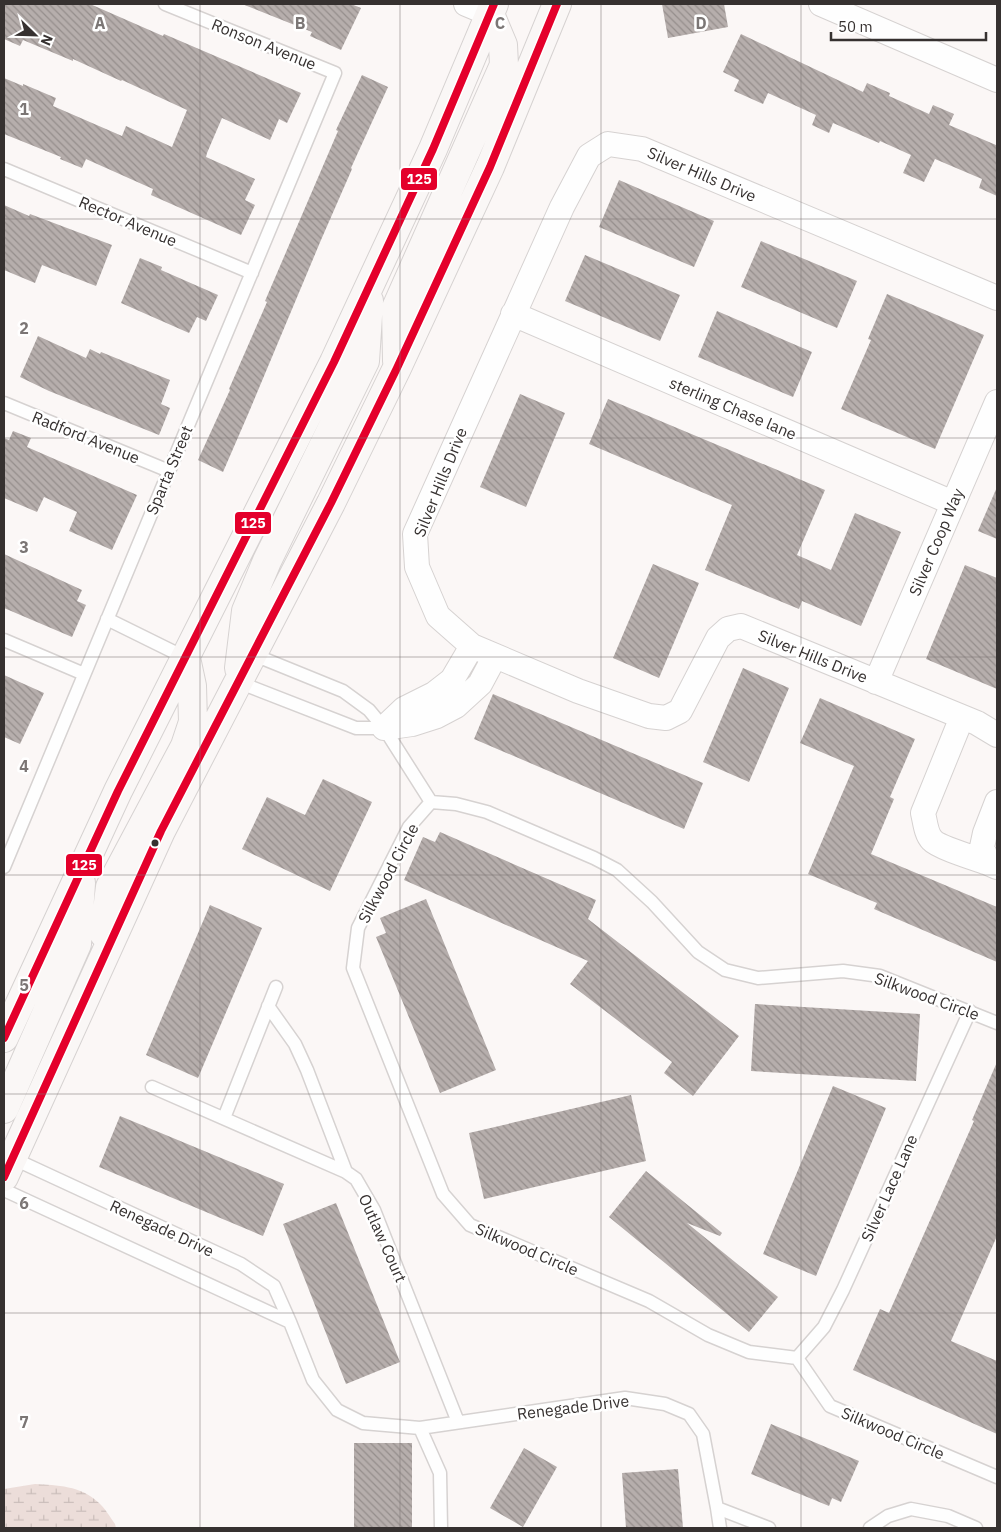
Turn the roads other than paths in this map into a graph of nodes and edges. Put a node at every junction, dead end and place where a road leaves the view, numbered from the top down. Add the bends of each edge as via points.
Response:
1 (165, 4) edge
2 (557, 4) edge
3 (821, 4) edge
4 (483, 7) edge
5 (335, 73) joint
6 (997, 80) edge
7 (4, 169) edge
8 (252, 274) junction
9 (370, 285) junction
10 (997, 298) edge
11 (513, 314) junction
12 (397, 368) junction
13 (997, 402) edge
14 (4, 403) edge
15 (169, 471) junction
16 (953, 503) junction
17 (107, 619) junction
18 (4, 640) edge
19 (472, 646) junction
20 (252, 654) junction
21 (495, 656) junction
22 (186, 658) junction
23 (84, 674) junction
24 (238, 682) junction
25 (876, 682) junction
26 (962, 717) junction
27 (384, 728) junction
28 (997, 735) edge
29 (431, 802) junction
30 (997, 802) edge
31 (992, 865) edge
32 (82, 867) junction
33 (4, 868) edge
34 (100, 963) junction
35 (276, 987) dead end
36 (268, 1006) junction
37 (970, 1011) junction
38 (997, 1023) edge
39 (4, 1038) edge
40 (152, 1087) dead end
41 (4, 1110) edge
42 (224, 1118) junction
43 (8, 1168) edge
44 (346, 1172) junction
45 (4, 1190) edge
46 (290, 1322) junction
47 (797, 1358) junction
48 (458, 1422) junction
49 (420, 1428) junction
50 (997, 1477) edge
51 (716, 1508) junction
52 (441, 1528) edge
53 (720, 1528) edge
54 (769, 1528) edge
55 (870, 1528) edge
56 (976, 1528) edge

1 - 5 lane, Ronson Avenue
2 - 12 main road via 490,167
3 - 6 street
4 - 9 main road via 433,149
4 - 12 main road via 504,45 504,65 396,308
5 - 8 lane, Sparta Street
7 - 8 lane, Rector Avenue
8 - 15 lane, Sparta Street
9 - 22 main road
9 - 24 main road via 365,361 246,610
10 - 11 street, Silver Hills Drive via 642,149 608,144 589,156
11 - 16 street, sterling Chase lane
11 - 19 street, Silver Hills Drive via 415,534 417,567 438,616
12 - 20 main road
13 - 16 street, Silver Coop Way
14 - 15 lane, Radford Avenue
15 - 17 lane, Sparta Street
16 - 25 street, Silver Coop Way
17 - 22 lane
17 - 23 lane, Sparta Street
18 - 23 lane
19 - 21 street, Silver Hills Drive
19 - 27 street via 452,680 434,694 404,709
20 - 24 main road
20 - 27 lane via 343,691 369,710
21 - 25 street, Silver Hills Drive via 578,691 649,716 666,718 680,711 718,638 728,629 741,626
21 - 27 street via 480,684 456,706 412,724
22 - 32 main road
22 - 34 main road via 192,686 193,722 185,746 110,887
23 - 33 lane, Sparta Street
24 - 27 lane via 356,728
24 - 34 main road via 161,831
25 - 26 street, Silver Hills Drive
26 - 28 street, Silver Hills Drive
26 - 31 street via 923,813 926,828 932,840 944,847
27 - 29 lane
29 - 37 lane, Silkwood Circle via 487,812 617,870 698,952 725,970 758,978 842,971 880,976
29 - 47 lane, Silkwood Circle via 409,827 358,928 353,968 443,1194 470,1225 649,1301 708,1334 749,1352
30 - 31 street via 982,847
32 - 39 main road
32 - 41 main road via 77,944
34 - 43 main road
35 - 36 lane
36 - 42 lane
36 - 44 lane via 295,1044
37 - 38 lane, Silkwood Circle
37 - 47 lane, Silver Lace Lane via 843,1290 824,1327
40 - 42 lane, Outlaw Court
42 - 44 lane, Outlaw Court
43 - 46 lane, Renegade Drive via 241,1264 274,1286
44 - 48 lane, Outlaw Court via 356,1179 374,1210
45 - 46 lane, Renegade Drive
46 - 49 lane, Renegade Drive via 313,1380 337,1410 362,1423
47 - 50 lane, Silkwood Circle via 830,1406
48 - 49 lane, Renegade Drive
48 - 51 lane, Renegade Drive via 625,1398 664,1404 689,1414 703,1434
49 - 52 lane via 440,1474
51 - 53 lane, Renegade Drive
51 - 54 lane
55 - 56 lane via 888,1516 911,1509 948,1516

